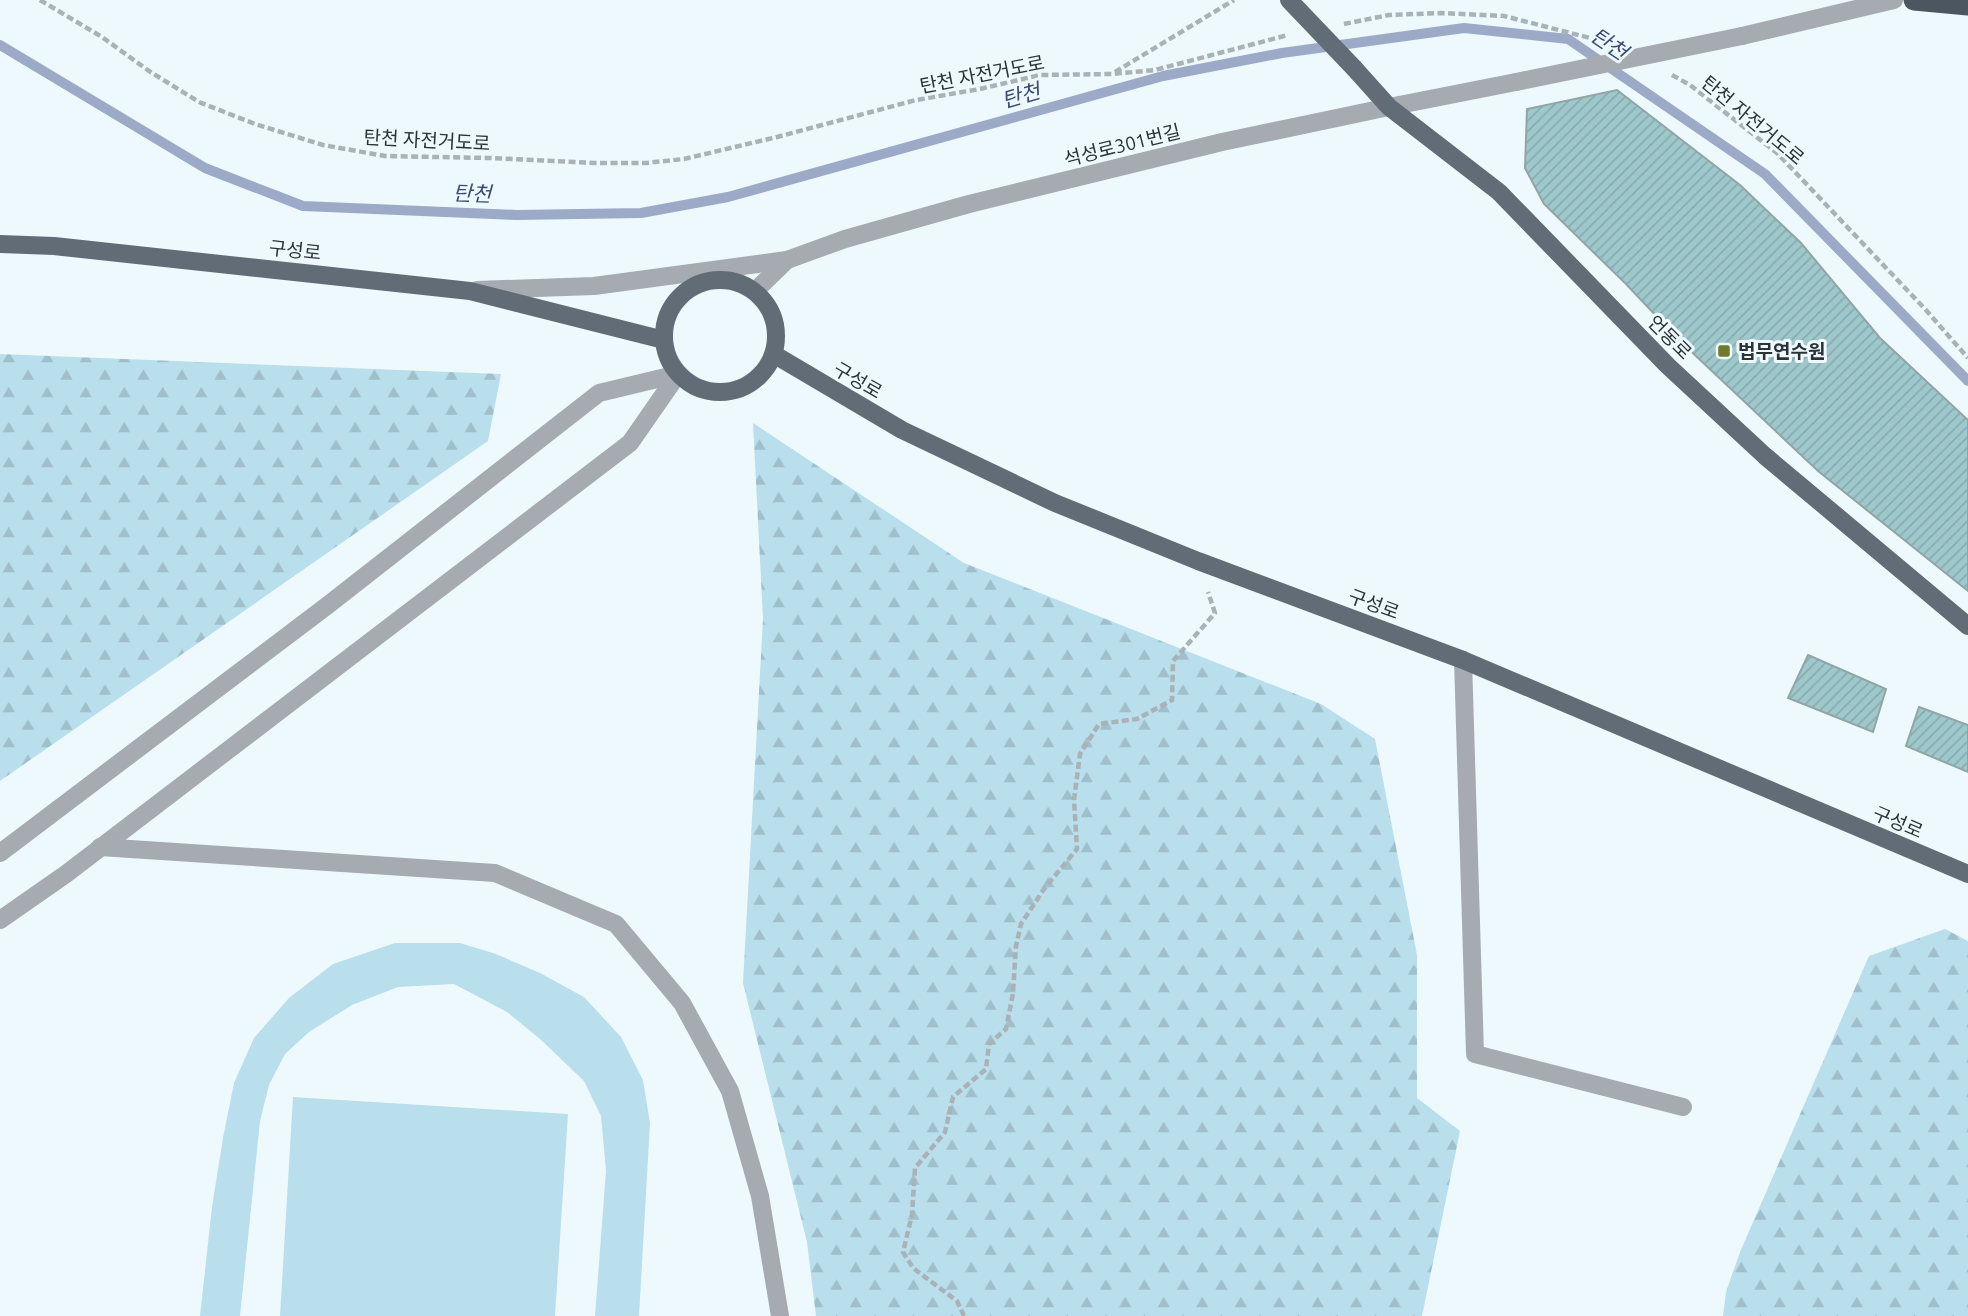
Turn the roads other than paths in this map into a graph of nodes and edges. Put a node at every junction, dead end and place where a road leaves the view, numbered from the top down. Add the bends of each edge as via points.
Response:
1 (1289, 0) edge
2 (1894, 0) edge
3 (1914, 0) edge
4 (1968, 5) edge
5 (1389, 107) junction
6 (0, 244) edge
7 (787, 260) junction
8 (470, 290) junction
9 (755, 291) junction
10 (664, 340) junction
11 (775, 355) junction
12 (678, 374) junction
13 (1968, 626) edge
14 (1463, 660) junction
15 (100, 847) junction
16 (0, 853) edge
17 (1968, 874) edge
18 (0, 920) edge
19 (1683, 1107) dead end
20 (780, 1316) edge

1 - 5 main road, 언동로, bridge
2 - 5 street, 석성로301번길, bridge via 1742,36
3 - 4 highway
5 - 7 street, 석성로301번길 via 981,201
5 - 13 main road, 언동로 via 1499,192 1668,366 1765,456
6 - 8 main road, 구성로
7 - 8 street via 594,286
7 - 9 street, 석성로301번길
8 - 10 main road, 구성로
9 - 10 main road via 720,280 685,292 665,322
9 - 11 main road via 775,322
10 - 12 main road
11 - 12 main road via 762,375 729,392 693,386
11 - 14 main road, 구성로 via 902,430 1055,503
12 - 15 street via 630,443
12 - 16 street via 598,393
14 - 17 main road, 구성로
14 - 19 street via 1475,1054
15 - 18 street
15 - 20 street via 495,873 616,924 682,1003 730,1091 760,1196

